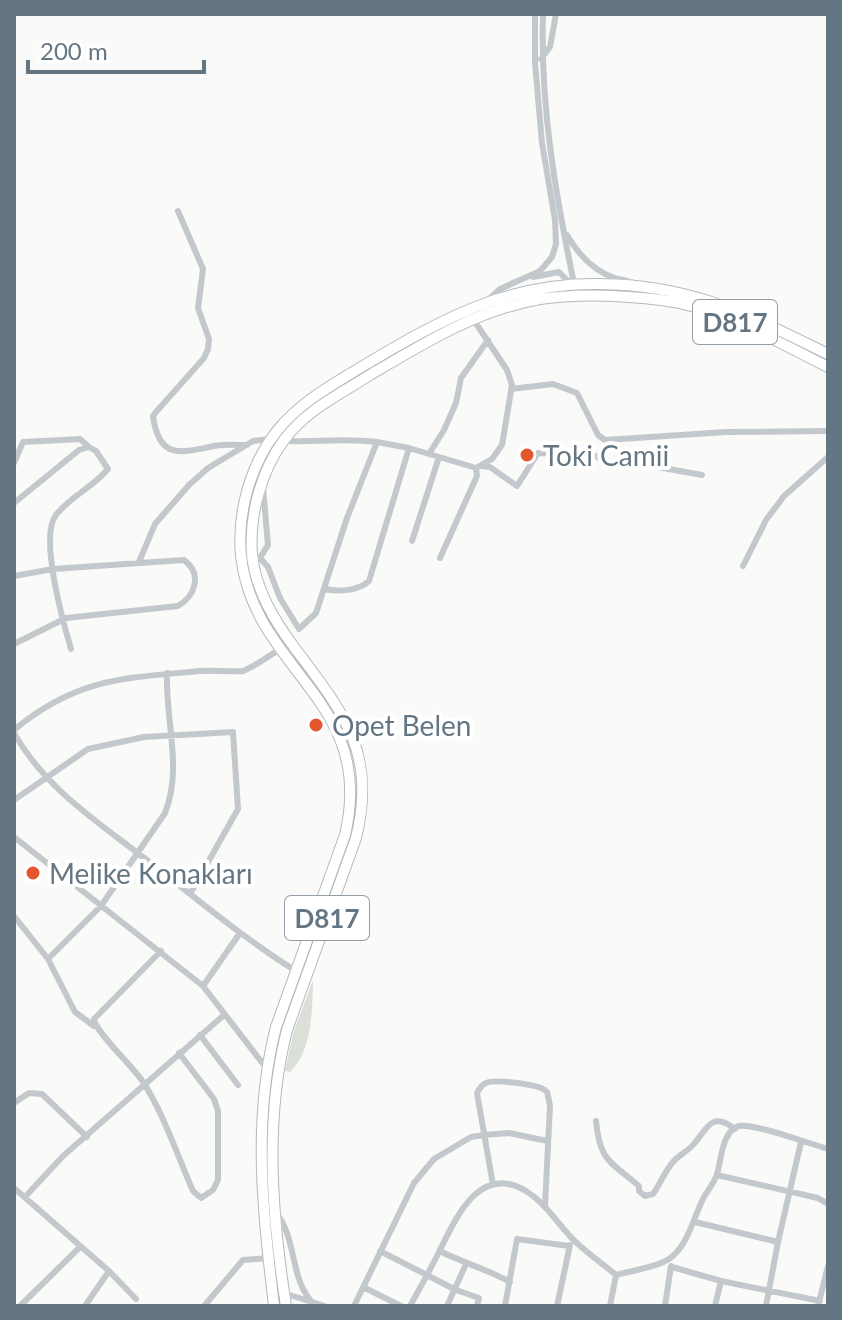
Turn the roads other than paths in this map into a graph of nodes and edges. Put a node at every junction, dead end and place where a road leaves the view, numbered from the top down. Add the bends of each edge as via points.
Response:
1 (535, 14) edge
2 (543, 14) edge
3 (556, 14) edge
4 (543, 58) junction
5 (535, 63) junction
6 (178, 211) dead end
7 (566, 232) junction
8 (530, 276) junction
9 (636, 286) junction
10 (574, 288) junction
11 (486, 302) junction
12 (473, 319) junction
13 (488, 340) junction
14 (828, 354) edge
15 (828, 367) edge
16 (511, 389) junction
17 (828, 431) edge
18 (271, 439) junction
19 (283, 441) junction
20 (377, 442) junction
21 (247, 445) junction
22 (89, 447) junction
23 (409, 448) junction
24 (429, 454) junction
25 (439, 457) junction
26 (828, 457) edge
27 (14, 463) edge
28 (478, 467) junction
29 (702, 475) dead end
30 (263, 480) junction
31 (14, 503) edge
32 (412, 541) dead end
33 (251, 558) junction
34 (440, 558) dead end
35 (139, 562) junction
36 (743, 566) dead end
37 (53, 569) junction
38 (14, 576) edge
39 (325, 589) junction
40 (63, 620) junction
41 (14, 644) edge
42 (71, 649) dead end
43 (281, 649) junction
44 (167, 673) junction
45 (14, 732) edge
46 (169, 734) junction
47 (45, 779) junction
48 (14, 800) edge
49 (14, 837) edge
50 (139, 854) junction
51 (190, 894) junction
52 (101, 906) junction
53 (14, 916) edge
54 (240, 933) junction
55 (161, 951) junction
56 (48, 959) junction
57 (296, 971) junction
58 (203, 986) junction
59 (224, 1015) junction
60 (94, 1026) junction
61 (200, 1035) junction
62 (179, 1053) junction
63 (267, 1069) junction
64 (144, 1083) junction
65 (238, 1085) dead end
66 (14, 1103) edge
67 (596, 1121) dead end
68 (735, 1129) junction
69 (484, 1135) junction
70 (87, 1137) junction
71 (547, 1141) junction
72 (801, 1142) junction
73 (828, 1149) edge
74 (717, 1175) junction
75 (493, 1185) junction
76 (14, 1188) edge
77 (789, 1190) junction
78 (25, 1197) junction
79 (828, 1204) edge
80 (545, 1206) junction
81 (276, 1213) junction
82 (695, 1222) junction
83 (570, 1242) junction
84 (778, 1242) junction
85 (80, 1247) junction
86 (380, 1251) junction
87 (440, 1251) junction
88 (269, 1258) junction
89 (670, 1263) junction
90 (466, 1264) junction
91 (828, 1266) edge
92 (109, 1271) junction
93 (427, 1275) junction
94 (616, 1275) junction
95 (299, 1281) junction
96 (721, 1281) junction
97 (510, 1282) junction
98 (363, 1287) junction
99 (456, 1290) junction
100 (769, 1292) junction
101 (281, 1293) junction
102 (136, 1299) dead end
103 (822, 1299) edge
104 (305, 1302) junction
105 (314, 1304) junction
106 (20, 1306) edge
107 (85, 1306) edge
108 (204, 1306) edge
109 (274, 1306) edge
110 (286, 1306) edge
111 (296, 1306) edge
112 (325, 1306) edge
113 (354, 1306) edge
114 (401, 1306) edge
115 (410, 1306) edge
116 (447, 1306) edge
117 (477, 1306) edge
118 (505, 1306) edge
119 (557, 1306) edge
120 (610, 1306) edge
121 (665, 1306) edge
122 (715, 1306) edge
123 (766, 1306) edge

1 - 5 street
2 - 4 street
3 - 4 street
4 - 5 street
4 - 7 street via 548,137
5 - 8 street via 557,237 549,262
6 - 21 street via 203,269 198,308 208,349 153,416 154,425 165,447 174,452
7 - 9 street via 594,267
7 - 10 street
8 - 10 street via 559,272
8 - 11 street via 500,289
9 - 10 highway, D817
9 - 14 highway, D817 via 719,303
10 - 11 highway, D817 via 538,288
10 - 12 highway, D817
10 - 15 highway, D817 via 689,305 744,325
11 - 18 highway, D817 via 436,324 334,384 288,418
12 - 13 street
12 - 19 highway, D817 via 340,394
13 - 16 street via 507,370
13 - 24 street via 461,378 456,403
16 - 17 street via 553,384 577,393 605,440
16 - 28 street via 502,445
18 - 21 street
18 - 33 highway, D817 via 244,502 240,531
19 - 20 street
19 - 30 highway, D817
20 - 23 street
20 - 39 street
21 - 35 street via 208,468 175,499 155,524
22 - 27 street via 80,439 23,442
22 - 31 street
22 - 37 street via 108,469 52,522
23 - 24 street
23 - 39 street via 369,581 342,591
24 - 25 street
25 - 28 street
25 - 32 street
26 - 36 street via 784,496
28 - 29 street via 490,467 517,486 538,453 596,456 609,464 636,463
28 - 34 street
30 - 33 highway, D817 via 251,531
30 - 33 street via 268,545
33 - 39 street via 268,567 299,629 316,613
33 - 43 highway, D817 via 246,583
33 - 81 highway, D817 via 278,626 352,733 363,790 356,838 279,1062 272,1138
35 - 37 street
35 - 40 street via 184,560 195,574 192,593 178,606
37 - 38 street
37 - 40 street
40 - 41 street
40 - 42 street
43 - 44 street via 241,671
43 - 57 highway, D817 via 341,737 352,790 345,835
44 - 45 street via 82,688 45,706
44 - 46 street
45 - 47 street
46 - 47 street via 88,749
46 - 50 street via 171,798
46 - 51 street via 233,732 238,809
47 - 48 street
47 - 50 street
49 - 52 street
50 - 51 street
50 - 52 street
51 - 54 street
52 - 55 street
52 - 56 street
53 - 56 street
54 - 57 street
54 - 58 street
55 - 58 street
55 - 60 street via 94,1019
56 - 60 street via 75,1012
57 - 63 highway, D817
58 - 59 street
59 - 61 street
59 - 63 street
60 - 64 street
61 - 62 street
61 - 65 street
62 - 64 street
62 - 64 street via 218,1111 218,1180 207,1197 193,1191
63 - 88 highway, D817 via 260,1137
64 - 70 street
66 - 70 street via 29,1093 42,1094
67 - 68 street via 598,1142 611,1166 645,1196 653,1194 707,1124 729,1123
68 - 72 street via 766,1131
68 - 74 street
69 - 71 street via 509,1133
69 - 71 street via 477,1093 489,1082 516,1083 548,1093
69 - 75 street
69 - 86 street via 444,1152 423,1170
70 - 78 street
71 - 80 street
72 - 73 street
72 - 77 street
74 - 77 street
74 - 82 street
75 - 80 street via 518,1187
75 - 87 street via 468,1200
76 - 78 street
77 - 79 street
77 - 84 street
78 - 85 street
80 - 83 street
81 - 95 street
81 - 101 highway, D817
82 - 84 street
82 - 89 street
83 - 94 street
83 - 97 street via 517,1239
83 - 119 street
84 - 100 street
85 - 92 street
85 - 106 street
86 - 93 street
86 - 98 street
87 - 90 street
87 - 93 street
88 - 101 highway, D817
88 - 108 street via 243,1260
89 - 94 street
89 - 96 street
89 - 121 street
90 - 97 street
90 - 99 street
91 - 103 street
92 - 102 street
92 - 107 street
93 - 99 street
93 - 115 street
94 - 120 street
95 - 101 street
95 - 105 street
96 - 100 street
96 - 122 street
97 - 118 street
98 - 113 street
98 - 114 street
99 - 116 street
99 - 117 street via 479,1298
100 - 103 street
100 - 123 street
101 - 104 street
101 - 109 highway, D817
101 - 110 highway, D817
104 - 105 street
104 - 111 street
105 - 112 street

